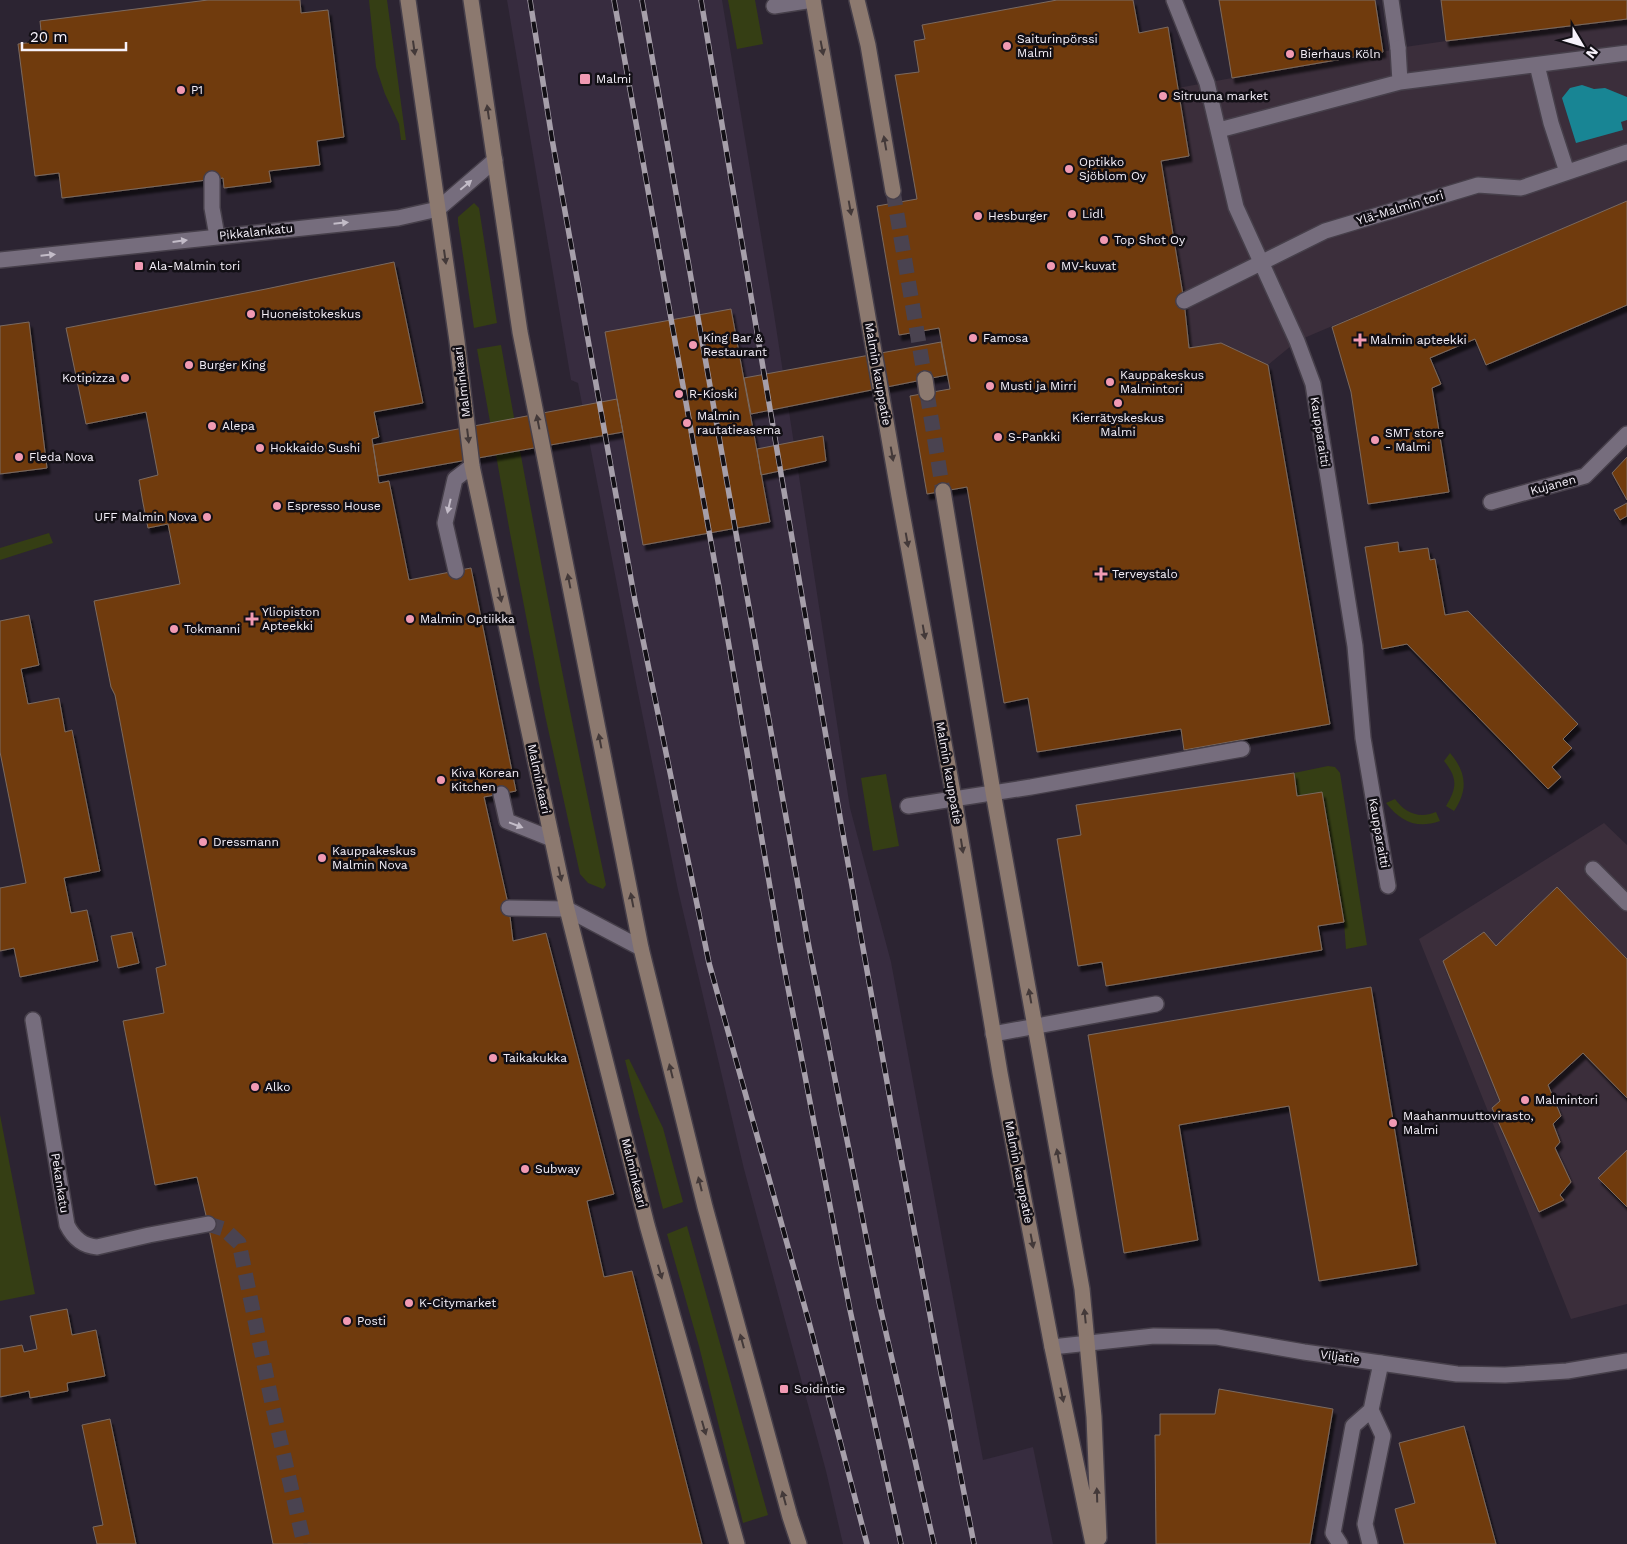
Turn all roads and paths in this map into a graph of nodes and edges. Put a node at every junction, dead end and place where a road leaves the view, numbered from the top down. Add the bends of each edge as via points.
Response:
1 (408, 0) edge
2 (471, 0) edge
3 (813, 0) edge
4 (857, 0) edge
5 (1174, 0) edge
6 (1391, 0) edge
7 (774, 6) dead end
8 (1627, 53) edge
9 (1537, 65) junction
10 (1400, 82) junction
11 (1219, 130) junction
12 (1627, 152) edge
13 (495, 160) junction
14 (1567, 172) junction
15 (212, 179) dead end
16 (893, 191) tunnel mouth
17 (438, 209) junction
18 (217, 236) junction
19 (0, 260) edge
20 (1261, 263) junction
21 (1184, 301) dead end
22 (1627, 434) edge
23 (472, 466) junction
24 (943, 491) tunnel mouth
25 (1491, 502) dead end
26 (456, 571) dead end
27 (1242, 749) dead end
28 (993, 792) junction
29 (501, 794) dead end
30 (954, 798) junction
31 (908, 806) dead end
32 (552, 838) junction
33 (1593, 869) dead end
34 (1388, 886) dead end
35 (1627, 902) edge
36 (509, 908) dead end
37 (567, 908) junction
38 (641, 948) junction
39 (1156, 1004) dead end
40 (33, 1020) dead end
41 (1035, 1026) junction
42 (993, 1034) junction
43 (208, 1224) tunnel mouth
44 (1088, 1343) junction
45 (1052, 1347) junction
46 (1627, 1361) edge
47 (1381, 1363) junction
48 (1371, 1410) junction
49 (737, 1544) edge
50 (799, 1544) edge
51 (1093, 1544) edge
52 (1099, 1544) edge
53 (1340, 1544) edge
54 (1370, 1544) edge

1 -> 17 main road, Malminkaari
13 -> 2 main road
3 - 7 street
3 -> 30 main road, Malmin kauppatie
16 -> 4 main road
5 - 11 street, Kaupparaitti via 1207,83
6 - 10 street
8 - 9 street
9 - 10 street
9 - 14 street
10 - 11 street
11 - 20 street, Kaupparaitti via 1236,207
12 - 14 street, Ylä-Malmin tori
17 -> 13 street, Pikkalankatu
38 -> 13 main road via 520,332
14 - 20 street, Ylä-Malmin tori via 1521,188 1478,185 1325,231
15 - 18 street via 212,208
18 -> 17 street, Pikkalankatu via 398,218
17 -> 23 main road, Malminkaari
19 -> 18 street, Pikkalankatu
20 - 21 street, Ylä-Malmin tori
20 - 34 street, Kaupparaitti via 1313,384 1356,646 1362,738
22 - 25 street, Kujanen via 1585,476
23 -> 26 street via 454,479 445,523
23 -> 32 main road, Malminkaari
24 - 28 main road
27 - 28 street
28 - 30 street
41 -> 28 main road
29 -> 32 street via 507,821
30 - 31 street
30 -> 42 main road, Malmin kauppatie
32 -> 37 main road, Malminkaari
33 - 35 street
36 - 37 street
37 - 38 street
37 -> 49 main road, Malminkaari via 647,1225
50 -> 38 main road via 705,1206
39 - 41 street
40 - 43 street, Pekankatu via 66,1224 75,1237 81,1243 97,1247
41 - 42 street
44 -> 41 main road via 1082,1289
42 -> 45 main road, Malmin kauppatie
44 - 45 street, Viljatie
44 - 47 street, Viljatie via 1154,1336 1217,1337
52 -> 44 main road
45 -> 51 main road, Malmin kauppatie
46 - 47 street, Viljatie via 1567,1371 1505,1376 1457,1374
47 - 48 street
48 - 53 street via 1354,1426 1333,1533
48 - 54 street via 1383,1436 1365,1524

